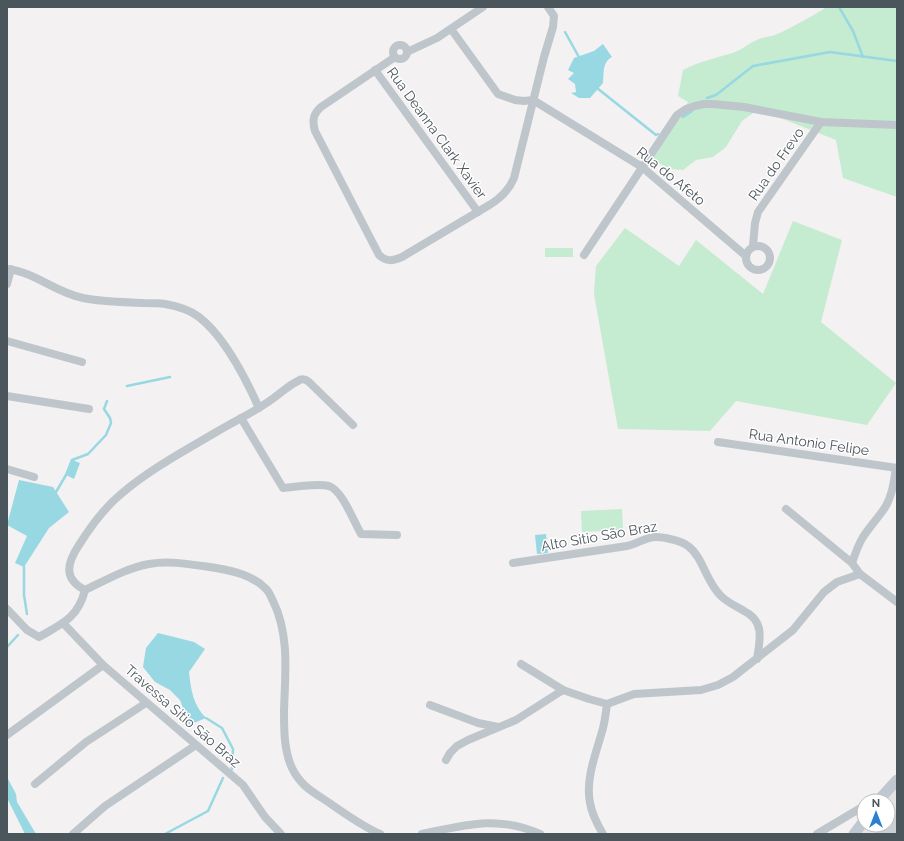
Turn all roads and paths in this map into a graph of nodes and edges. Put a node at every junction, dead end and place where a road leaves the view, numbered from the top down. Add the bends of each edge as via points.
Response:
1 (483, 7) edge
2 (548, 7) edge
3 (451, 29) junction
4 (375, 70) junction
5 (533, 100) junction
6 (821, 122) junction
7 (897, 125) edge
8 (642, 167) junction
9 (478, 212) junction
10 (753, 246) junction
11 (584, 255) dead end
12 (746, 256) junction
13 (9, 269) edge
14 (7, 284) edge
15 (7, 341) edge
16 (82, 362) dead end
17 (7, 396) edge
18 (259, 408) junction
19 (89, 410) dead end
20 (241, 418) junction
21 (353, 425) dead end
22 (718, 442) dead end
23 (897, 468) edge
24 (7, 469) edge
25 (34, 477) dead end
26 (786, 509) dead end
27 (397, 535) dead end
28 (513, 563) dead end
29 (852, 563) junction
30 (860, 574) junction
31 (85, 590) junction
32 (897, 602) edge
33 (7, 610) edge
34 (63, 623) junction
35 (757, 659) junction
36 (520, 664) dead end
37 (103, 665) junction
38 (563, 690) junction
39 (146, 703) junction
40 (607, 704) junction
41 (430, 705) dead end
42 (498, 727) junction
43 (7, 734) edge
44 (196, 745) junction
45 (446, 760) dead end
46 (897, 780) edge
47 (35, 784) dead end
48 (885, 793) edge
49 (856, 811) edge
50 (73, 834) edge
51 (281, 834) edge
52 (380, 834) edge
53 (422, 834) edge
54 (540, 834) edge
55 (603, 834) edge
56 (817, 834) edge

1 - 3 street
2 - 5 street via 554,16 552,32
3 - 4 street via 407,52 404,46 398,45 393,50 395,57
3 - 5 street via 498,94 515,100
4 - 9 street, Rua Deanna Clark Xavier
4 - 9 street via 321,107 313,118 313,124 379,255 392,261 402,257
5 - 8 street, Rua do Afeto
5 - 9 street via 516,173 510,188
6 - 7 street
6 - 8 street via 726,105 695,106 677,115
6 - 10 street, Rua do Frevo via 758,212
8 - 11 street
8 - 12 street, Rua do Afeto
10 - 12 street
10 - 12 street, Rua do Afeto via 761,246 768,250 771,257 769,265 762,269 754,269 748,264
13 - 14 street
13 - 18 street via 83,298 165,304 198,316 209,325 235,361
15 - 16 street
17 - 19 street
18 - 20 street
18 - 21 street via 296,381 303,379
20 - 27 street via 283,488 329,486 339,493 361,534
20 - 31 street via 135,483 106,508 90,527 70,559 70,575 79,587
22 - 23 street, Rua Antonio Felipe
23 - 29 street via 891,495 863,537
24 - 25 street
26 - 29 street
28 - 35 street, Alto Sitio São Braz via 632,545 652,537 686,544 694,550 718,593 756,621 760,628
29 - 30 street
30 - 32 street
30 - 35 street via 837,582 824,592 793,630
31 - 34 street via 80,606
31 - 52 street via 136,567 169,563 210,567 242,574 266,589 278,616 285,645 284,727 287,755 292,767 297,777 311,792
33 - 34 street via 39,637
34 - 37 street, Travessa Sitio São Braz
35 - 40 street via 718,685 695,690 634,694
36 - 38 street
37 - 39 street, Travessa Sitio São Braz
37 - 43 street
38 - 40 street
38 - 42 street via 516,720
39 - 44 street, Travessa Sitio São Braz
39 - 47 street via 86,742
40 - 55 street via 589,786 589,802 594,819
41 - 42 street via 478,723
42 - 45 street via 457,746
44 - 50 street via 105,806
44 - 51 street, Travessa Sitio São Braz via 243,785 265,817
46 - 48 main road
49 - 56 street
53 - 54 street via 464,825 501,822

